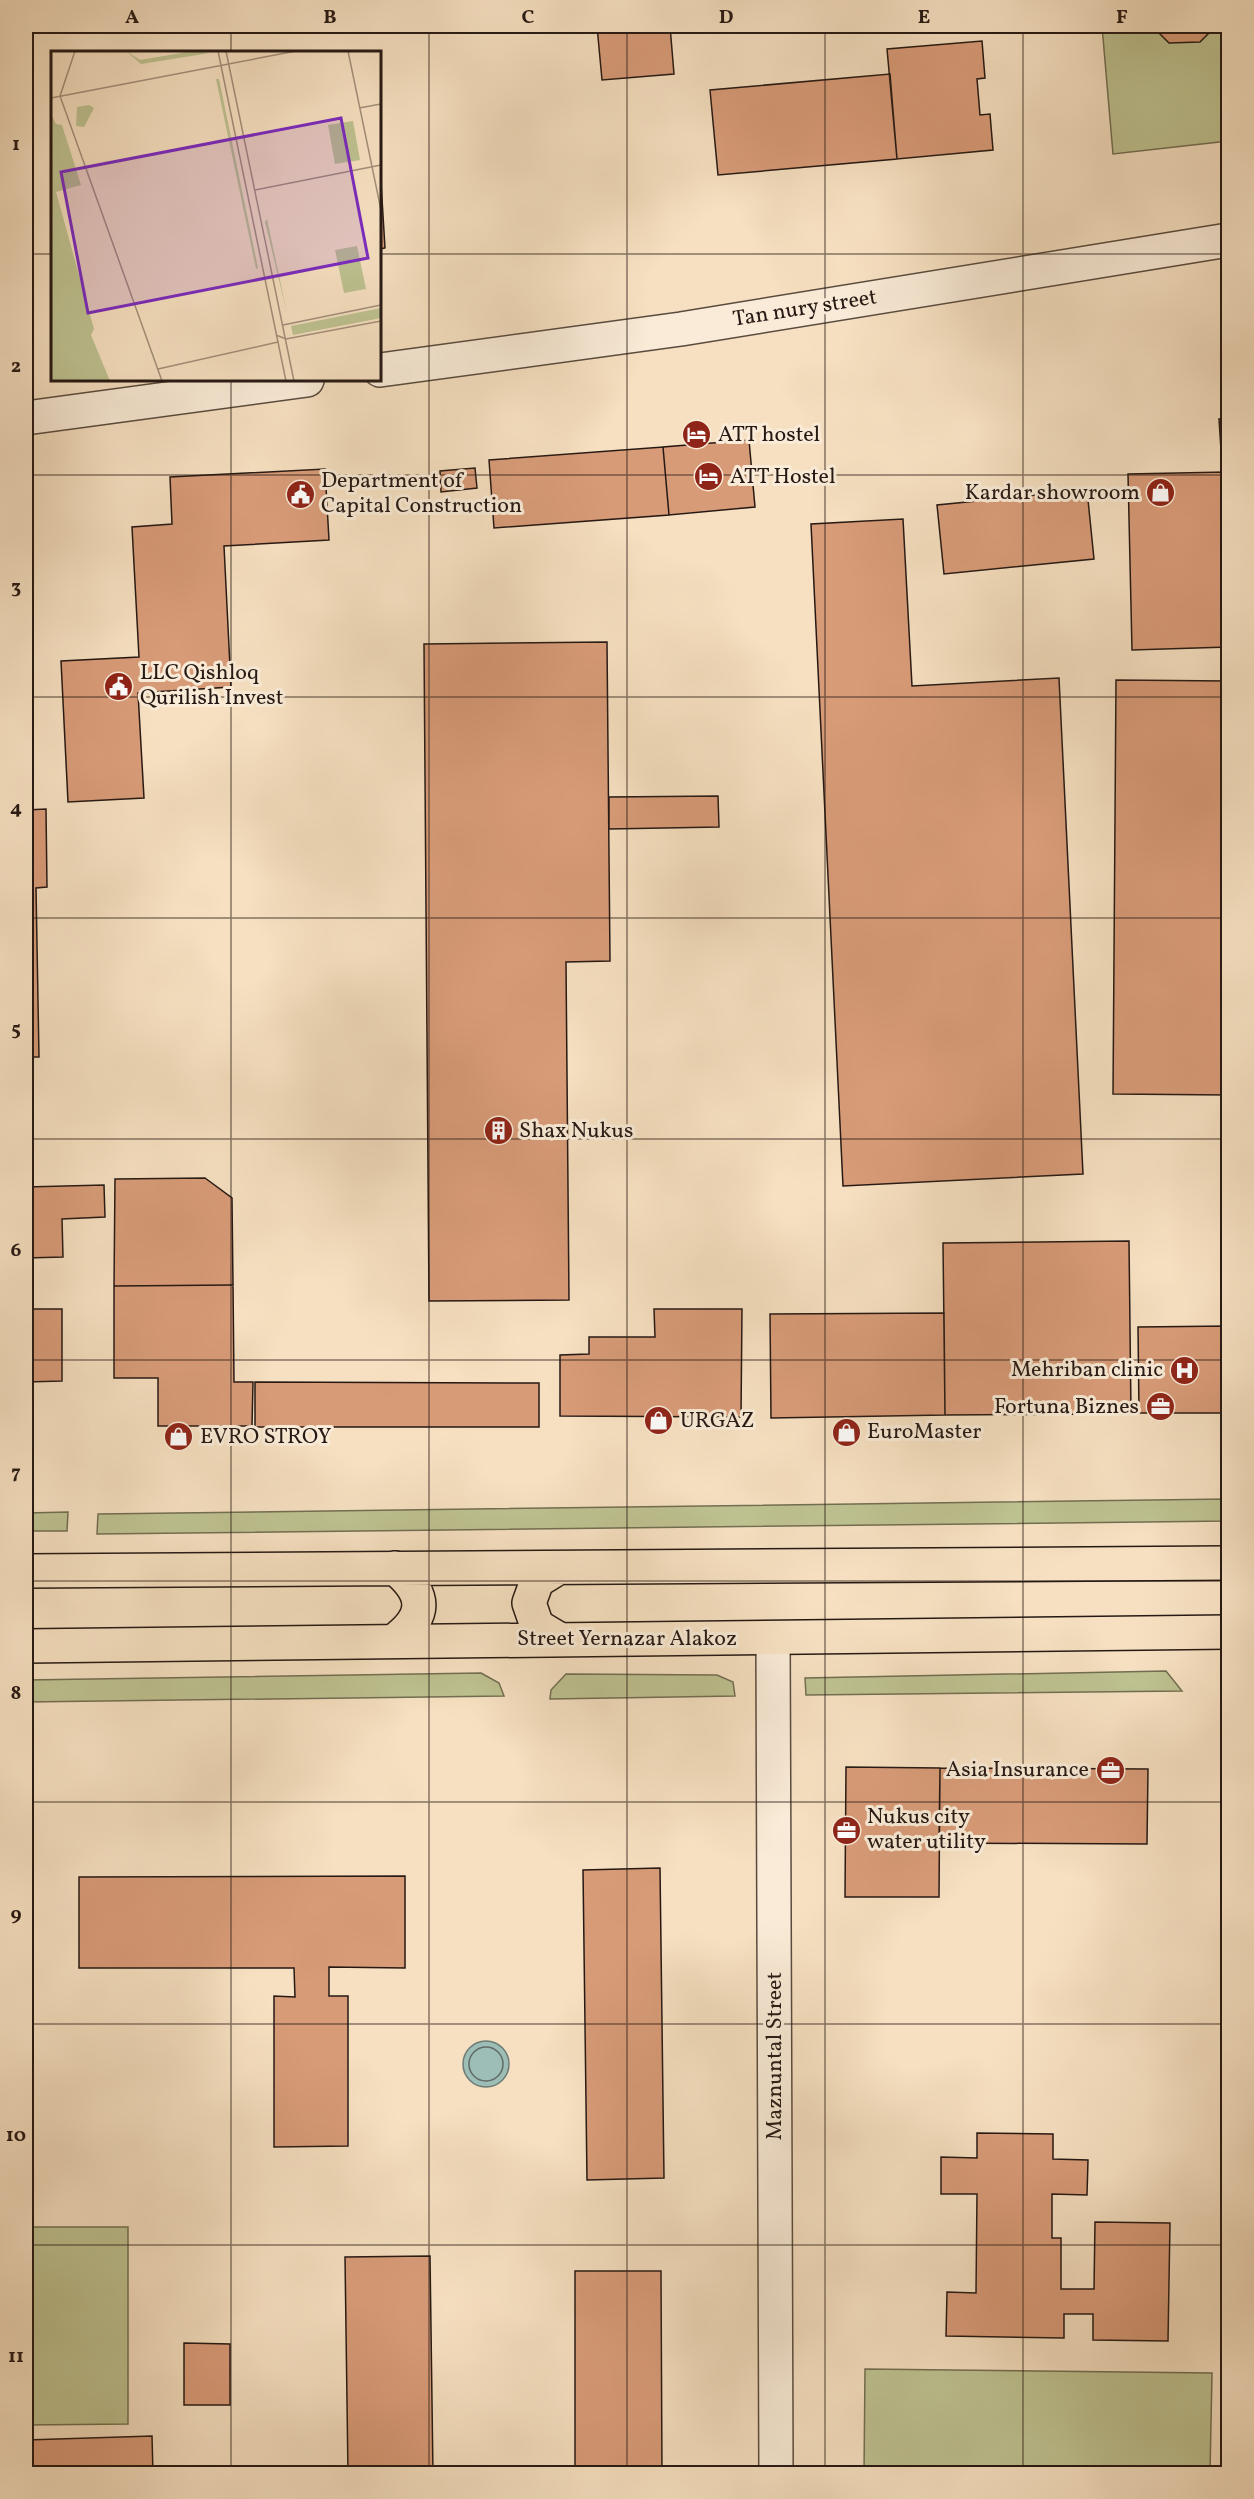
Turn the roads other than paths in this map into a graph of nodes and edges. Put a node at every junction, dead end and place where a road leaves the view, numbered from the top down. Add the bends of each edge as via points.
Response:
1 (1228, 240) edge
2 (381, 370) edge
3 (300, 381) edge
4 (26, 418) edge
5 (1228, 1563) edge
6 (395, 1568) junction
7 (558, 1568) junction
8 (26, 1571) edge
9 (1228, 1632) edge
10 (557, 1638) junction
11 (773, 1638) junction
12 (394, 1641) junction
13 (26, 1646) edge
14 (776, 2474) edge

1 - 2 street, Tan nury street via 681,328
3 - 4 street
5 - 7 main road
6 - 7 main road
6 - 8 main road
6 - 12 main road via 413,1583 420,1605 413,1627
7 - 10 main road via 537,1581 529,1603 537,1626
9 - 11 main road, Street Yernazar Alakoz
10 - 11 main road, Street Yernazar Alakoz
10 - 12 main road, Street Yernazar Alakoz
11 - 14 street, Maznuntal Street
12 - 13 main road, Street Yernazar Alakoz

